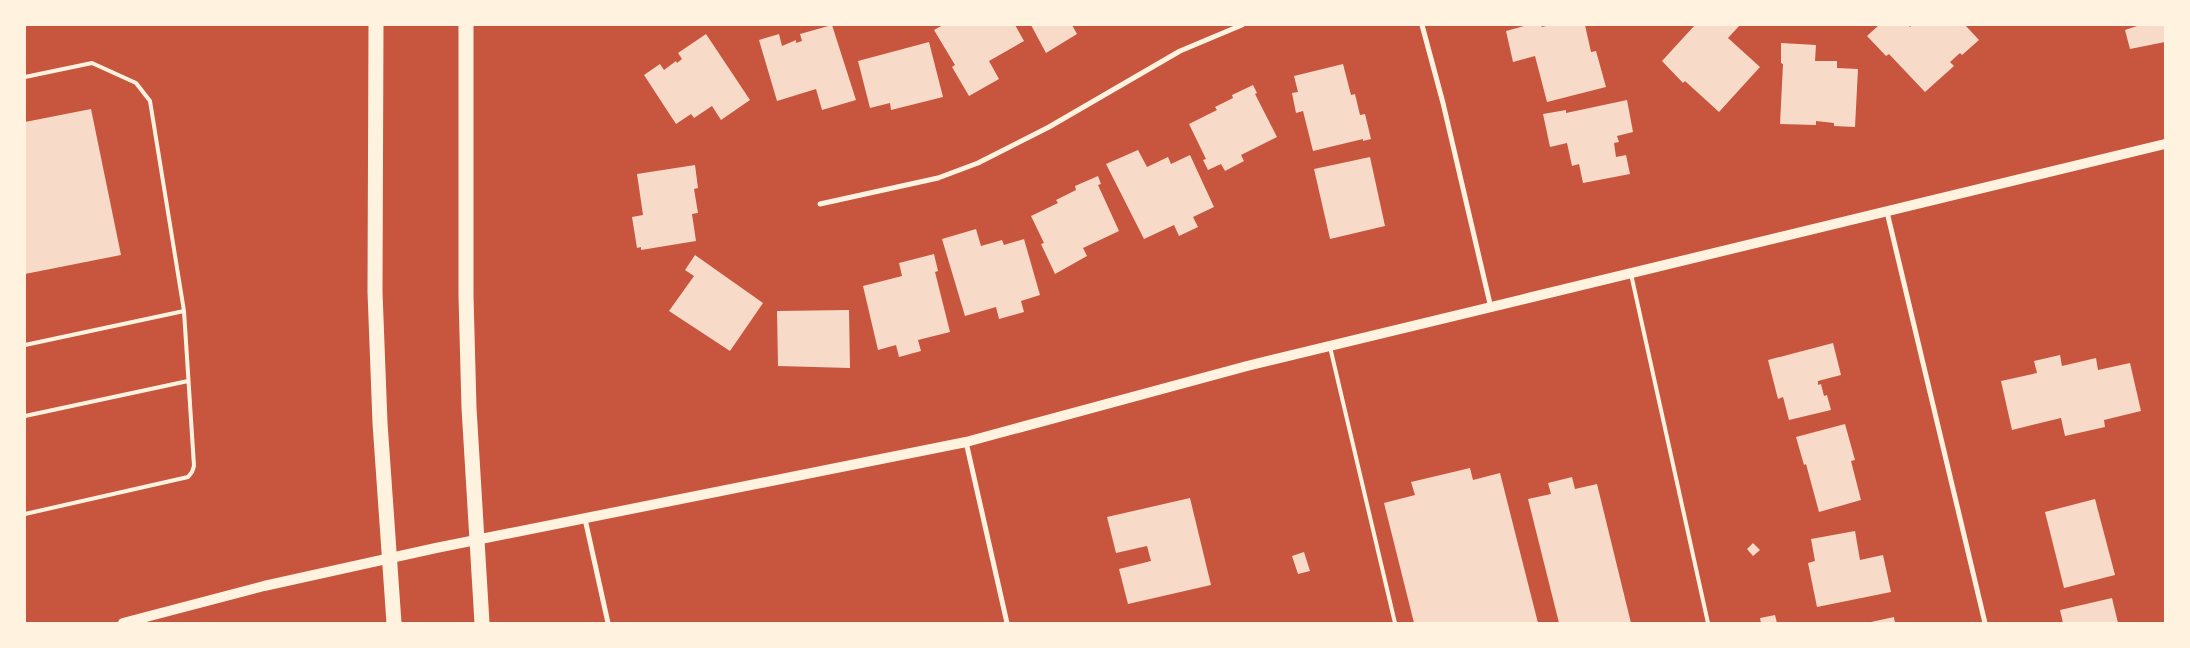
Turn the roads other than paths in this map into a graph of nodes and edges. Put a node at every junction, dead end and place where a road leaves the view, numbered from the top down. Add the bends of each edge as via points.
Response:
1 (376, 25) edge
2 (466, 25) edge
3 (1242, 25) edge
4 (1422, 25) edge
5 (25, 77) edge
6 (2165, 144) edge
7 (820, 204) dead end
8 (1886, 212) junction
9 (1631, 274) junction
10 (1491, 308) junction
11 (184, 311) junction
12 (25, 345) edge
13 (1330, 346) junction
14 (188, 381) junction
15 (25, 416) edge
16 (966, 442) junction
17 (25, 514) edge
18 (584, 518) junction
19 (123, 623) edge
20 (394, 623) edge
21 (482, 623) edge
22 (608, 623) edge
23 (1007, 623) edge
24 (1395, 623) edge
25 (1708, 623) edge
26 (1985, 623) edge

1 - 20 highway via 376,292 380,423
2 - 21 highway via 466,296
3 - 7 street via 1180,51 1049,127 978,163 938,178
4 - 10 street
5 - 11 lane via 92,63 136,83 150,101
6 - 8 main road
8 - 9 main road
8 - 26 street
9 - 10 main road
9 - 25 lane
10 - 13 main road
11 - 12 lane
11 - 14 lane
13 - 16 main road
13 - 24 lane
14 - 15 lane
14 - 17 lane via 194,466 188,477
16 - 18 main road
16 - 23 street
18 - 19 main road via 264,586
18 - 22 street

